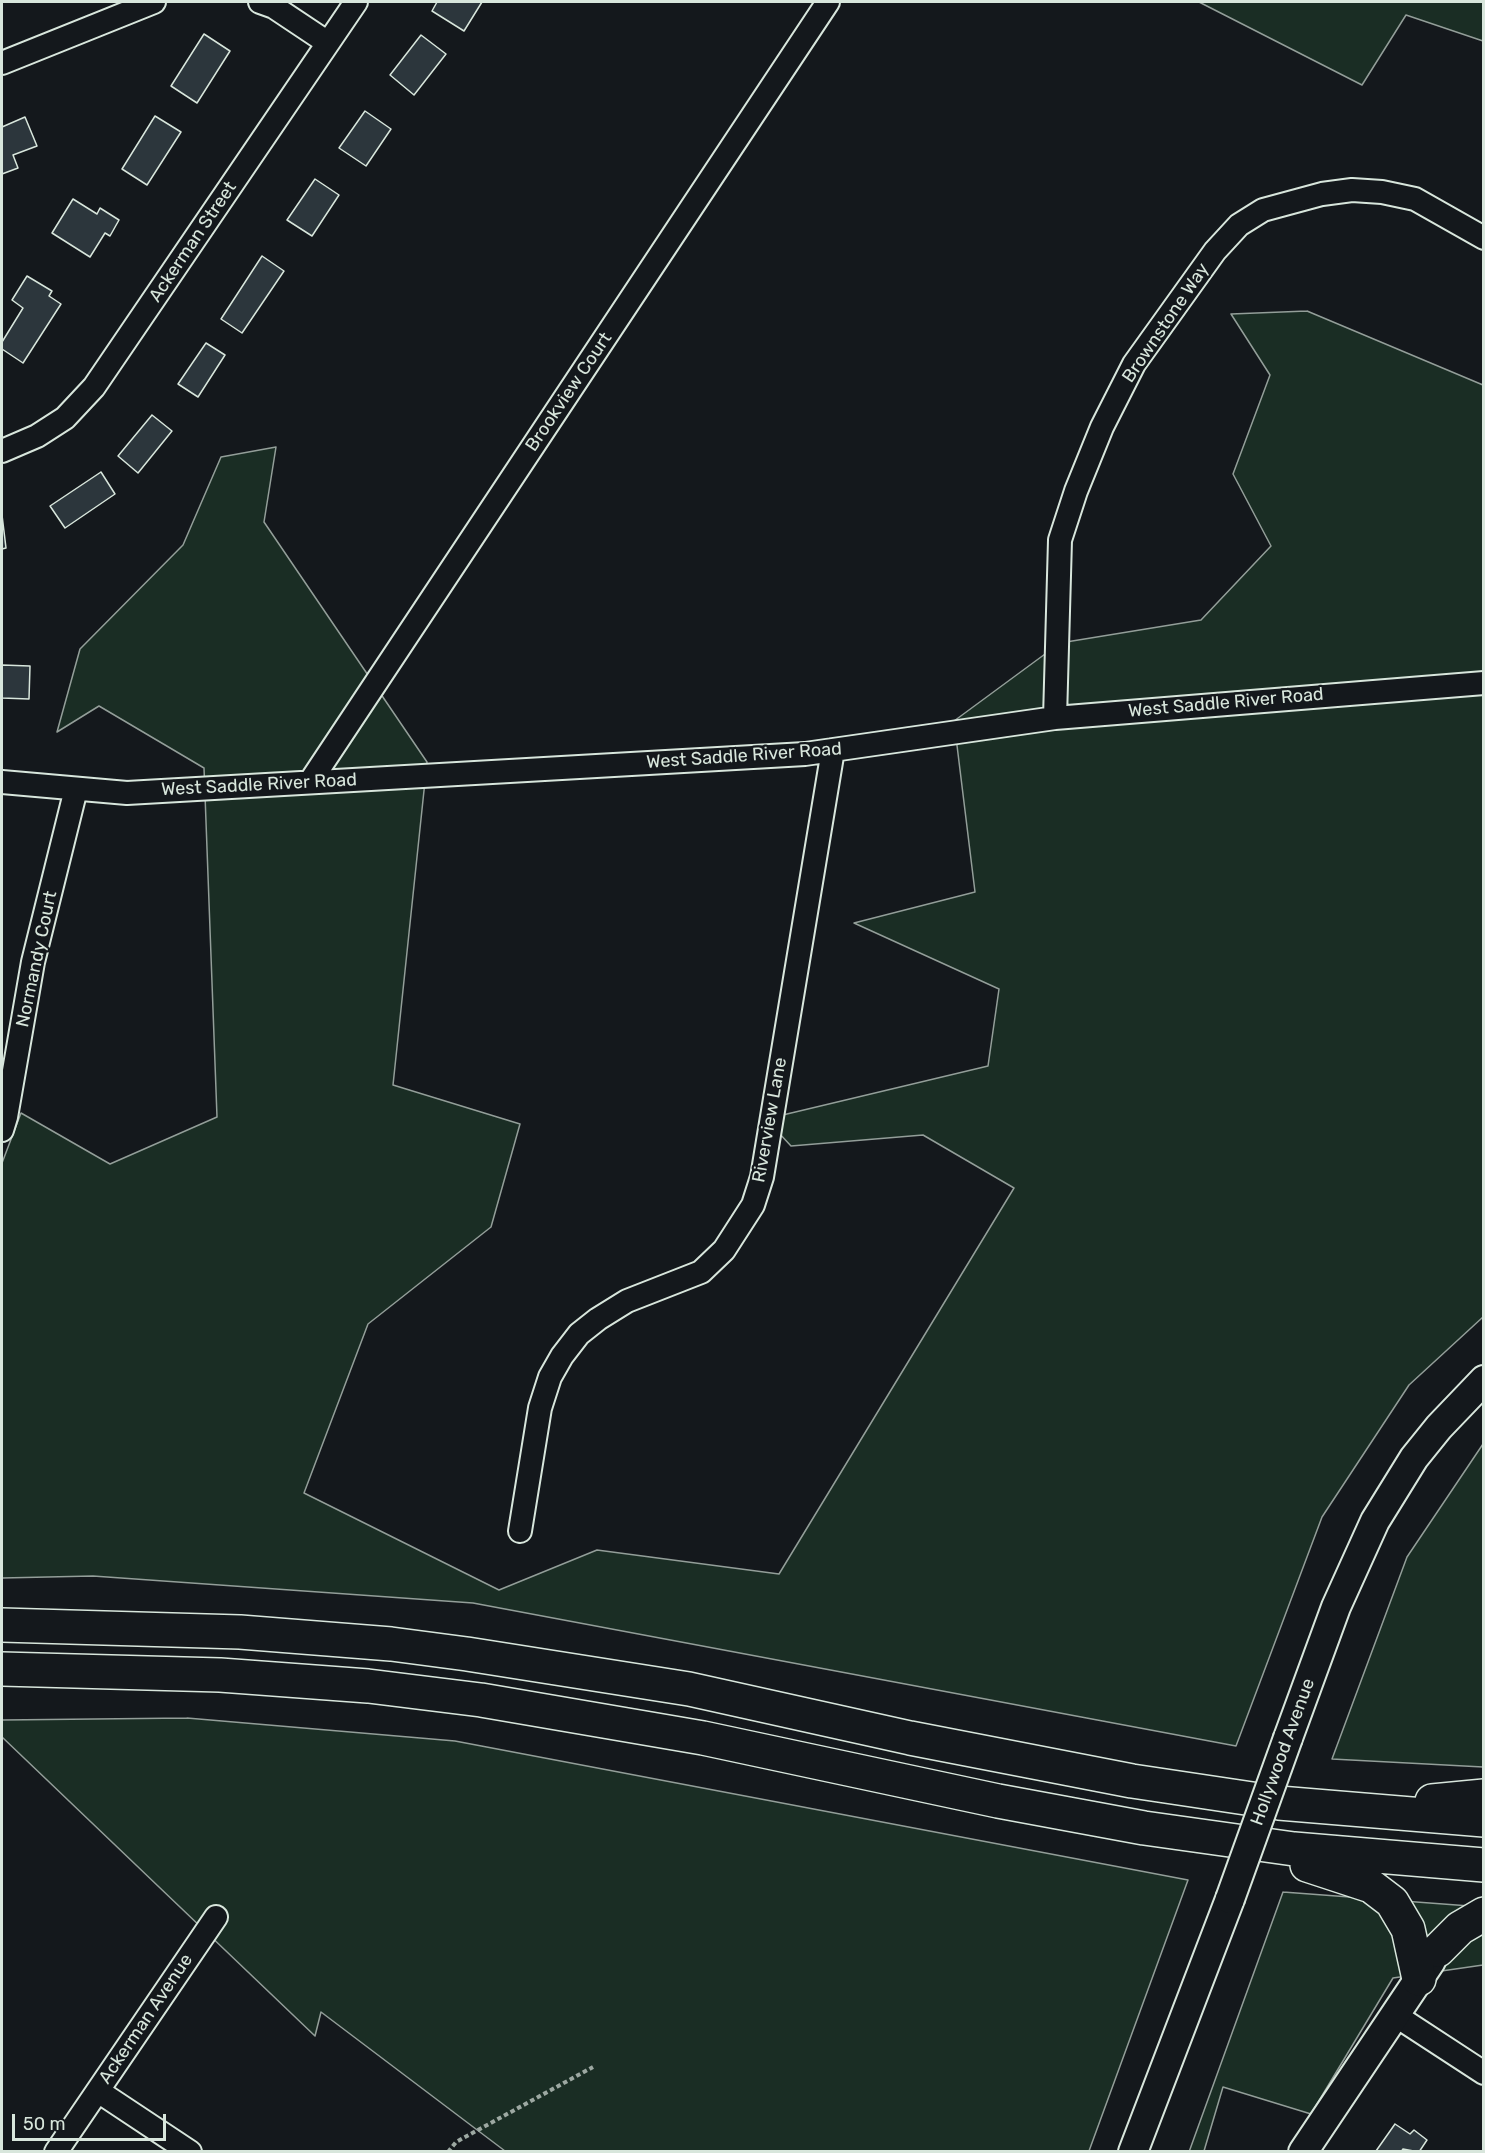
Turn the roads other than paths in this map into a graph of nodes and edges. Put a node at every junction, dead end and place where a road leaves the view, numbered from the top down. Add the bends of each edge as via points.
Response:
1 (154, 2) edge
2 (260, 2) edge
3 (356, 2) edge
4 (828, 2) edge
5 (328, 44) junction
6 (2, 63) edge
7 (1484, 237) edge
8 (2, 451) edge
9 (1484, 682) edge
10 (1054, 718) junction
11 (832, 750) junction
12 (2, 782) edge
13 (310, 782) junction
14 (76, 789) junction
15 (2, 1130) edge
16 (1484, 1380) edge
17 (520, 1531) dead end
18 (2, 1624) edge
19 (2, 1669) edge
20 (1484, 1796) edge
21 (1357, 1810) junction
22 (1484, 1820) edge
23 (1219, 1839) junction
24 (1484, 1865) edge
25 (1484, 1914) edge
26 (216, 1917) dead end
27 (1438, 1950) joint
28 (1419, 1979) junction
29 (1395, 2015) junction
30 (1484, 2073) edge
31 (98, 2091) junction
32 (56, 2151) edge
33 (190, 2151) edge
34 (1133, 2151) edge
35 (1303, 2151) edge

1 - 6 street
2 - 5 street via 274,7
3 - 5 street, Ackerman Street
4 - 13 street, Brookview Court
5 - 8 street, Ackerman Street via 94,387 65,418
7 - 10 street, Brownstone Way via 1415,199 1352,190 1263,210 1239,225 1215,251 1134,364 1076,491 1060,540
9 - 10 street, West Saddle River Road
10 - 11 street, West Saddle River Road
11 - 13 street, West Saddle River Road
11 - 17 street, Riverview Lane via 762,1177 753,1205 724,1250 700,1272 608,1312 579,1334 562,1356 540,1408
12 - 14 street, West Saddle River Road
13 - 14 street, West Saddle River Road via 127,793
14 - 15 street, Normandy Court via 33,962
16 - 34 main road, Hollywood Avenue, bridge via 1414,1458 1374,1521 1340,1597
18 - 21 highway via 240,1632 467,1654 689,1689 910,1738 1132,1781 1279,1803
19 - 23 highway via 252,1677 481,1700 649,1727 999,1801
20 - 21 highway
21 - 22 highway
23 - 24 highway
23 - 28 highway via 1353,1879 1383,1893 1408,1929
25 - 27 highway via 1460,1928
26 - 31 street, Ackerman Avenue
27 - 28 main road
28 - 29 main road
29 - 30 street
29 - 35 main road
31 - 32 street, Ackerman Avenue
31 - 33 street

